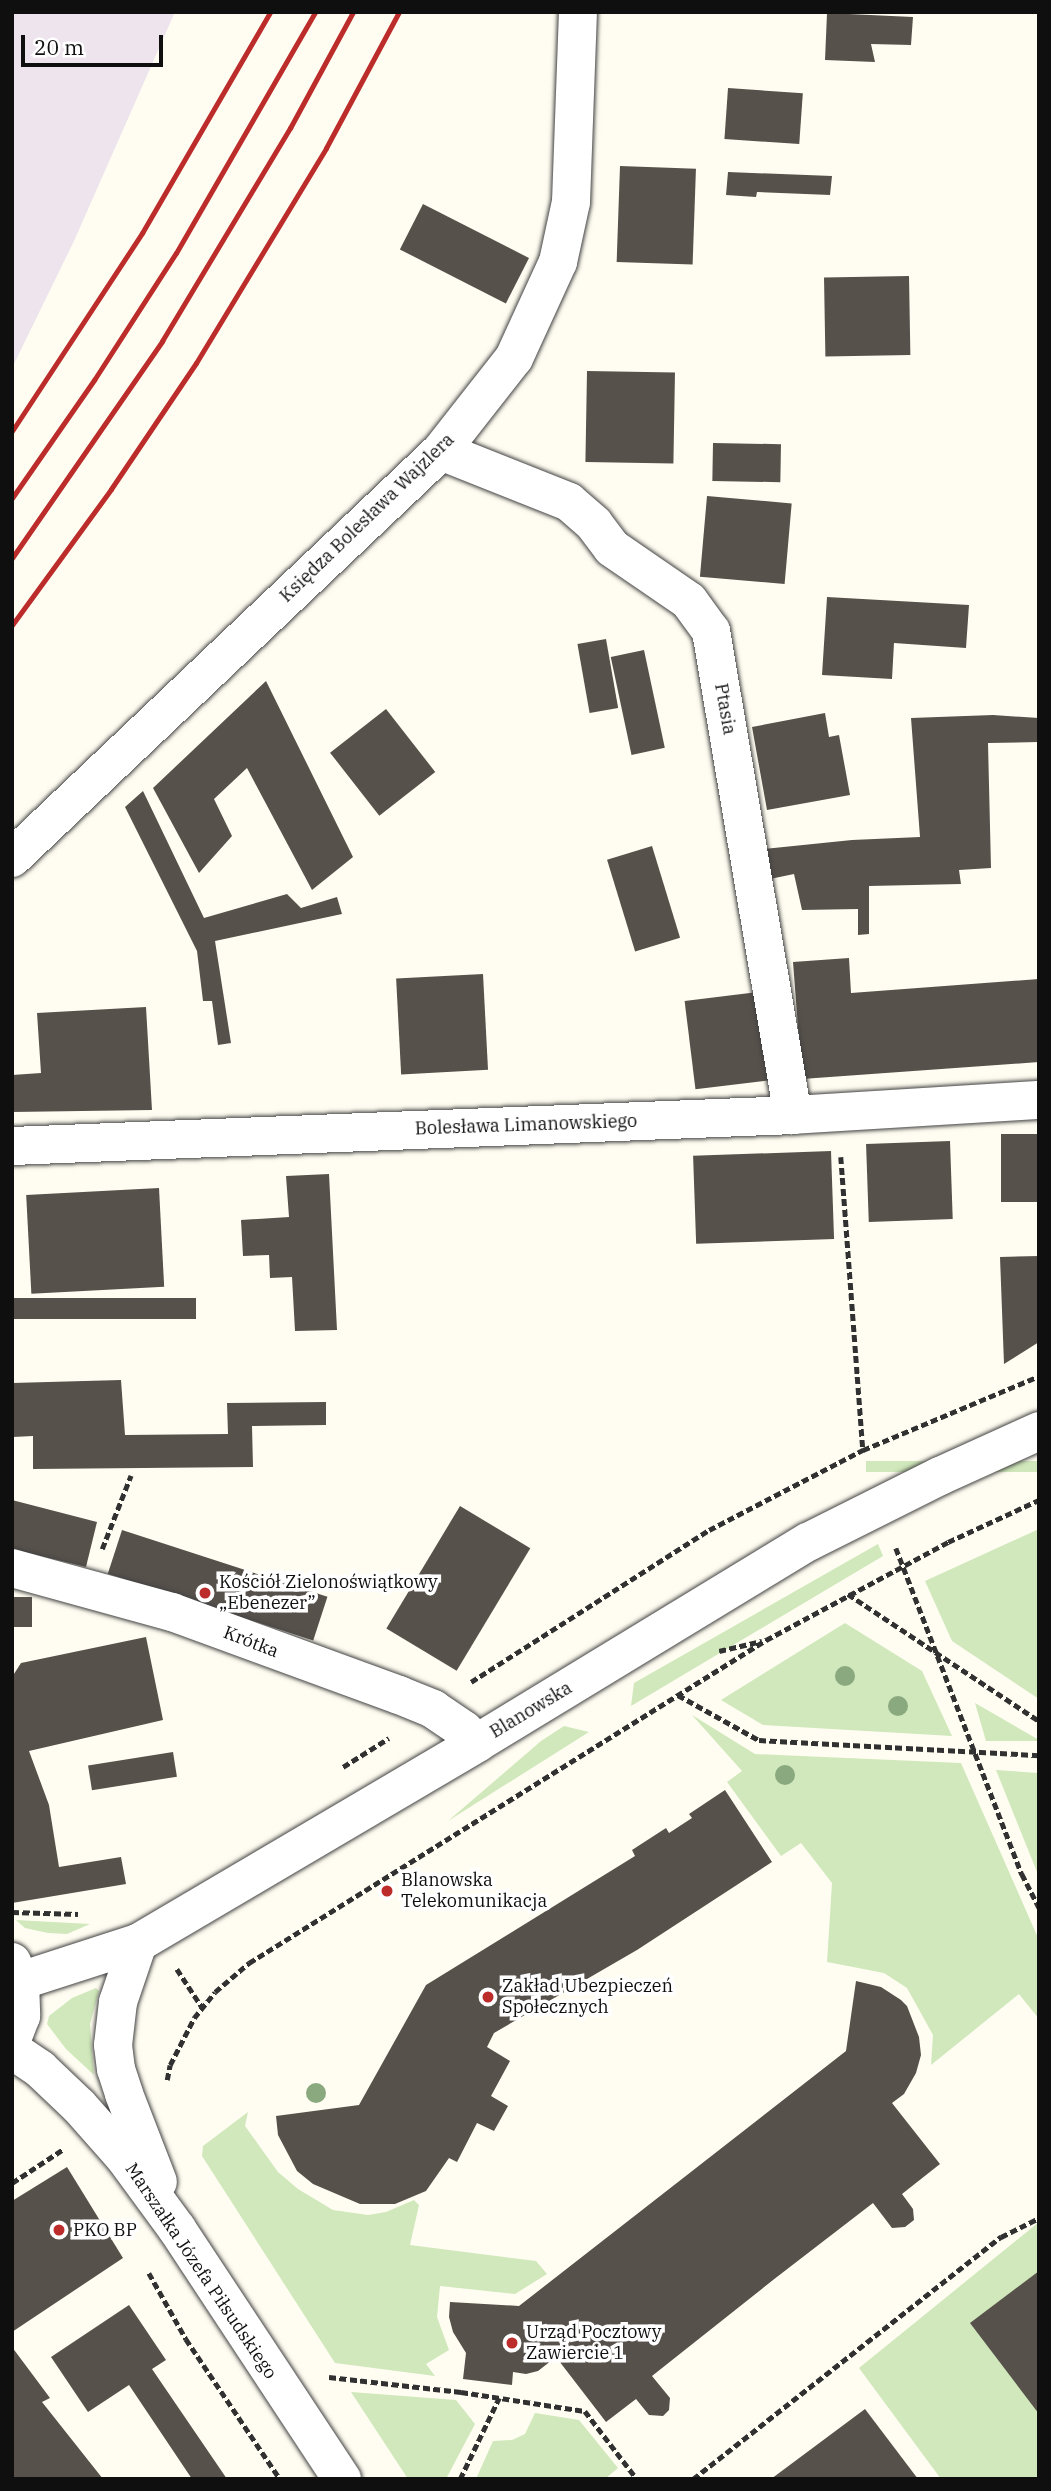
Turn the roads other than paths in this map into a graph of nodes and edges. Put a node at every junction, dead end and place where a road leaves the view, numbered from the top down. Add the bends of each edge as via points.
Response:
1 (578, 12) edge
2 (441, 451) junction
3 (12, 858) edge
4 (1039, 1100) edge
5 (793, 1115) junction
6 (12, 1146) edge
7 (1039, 1431) edge
8 (12, 1568) edge
9 (477, 1743) junction
10 (138, 1943) junction
11 (16, 1971) edge
12 (12, 2040) edge
13 (12, 2050) edge
14 (177, 2230) junction
15 (342, 2479) edge

1 - 2 street, Księdza Bolesława Wajzlera via 571,202 558,262 514,359
2 - 3 street, Księdza Bolesława Wajzlera
2 - 5 street, Ptasia via 569,502 612,548 689,601 711,631
4 - 5 street, Bolesława Limanowskiego
5 - 6 street, Bolesława Limanowskiego
7 - 9 street, Blanowska via 808,1542
8 - 9 street, Krótka via 172,1612 433,1709
9 - 10 street, Blanowska
10 - 11 street, Blanowska
10 - 14 street via 118,2002 113,2045 116,2069
11 - 12 street via 21,2016
13 - 14 street, Marszałka Józefa Piłsudskiego via 79,2106 125,2158
14 - 15 street, Marszałka Józefa Piłsudskiego

